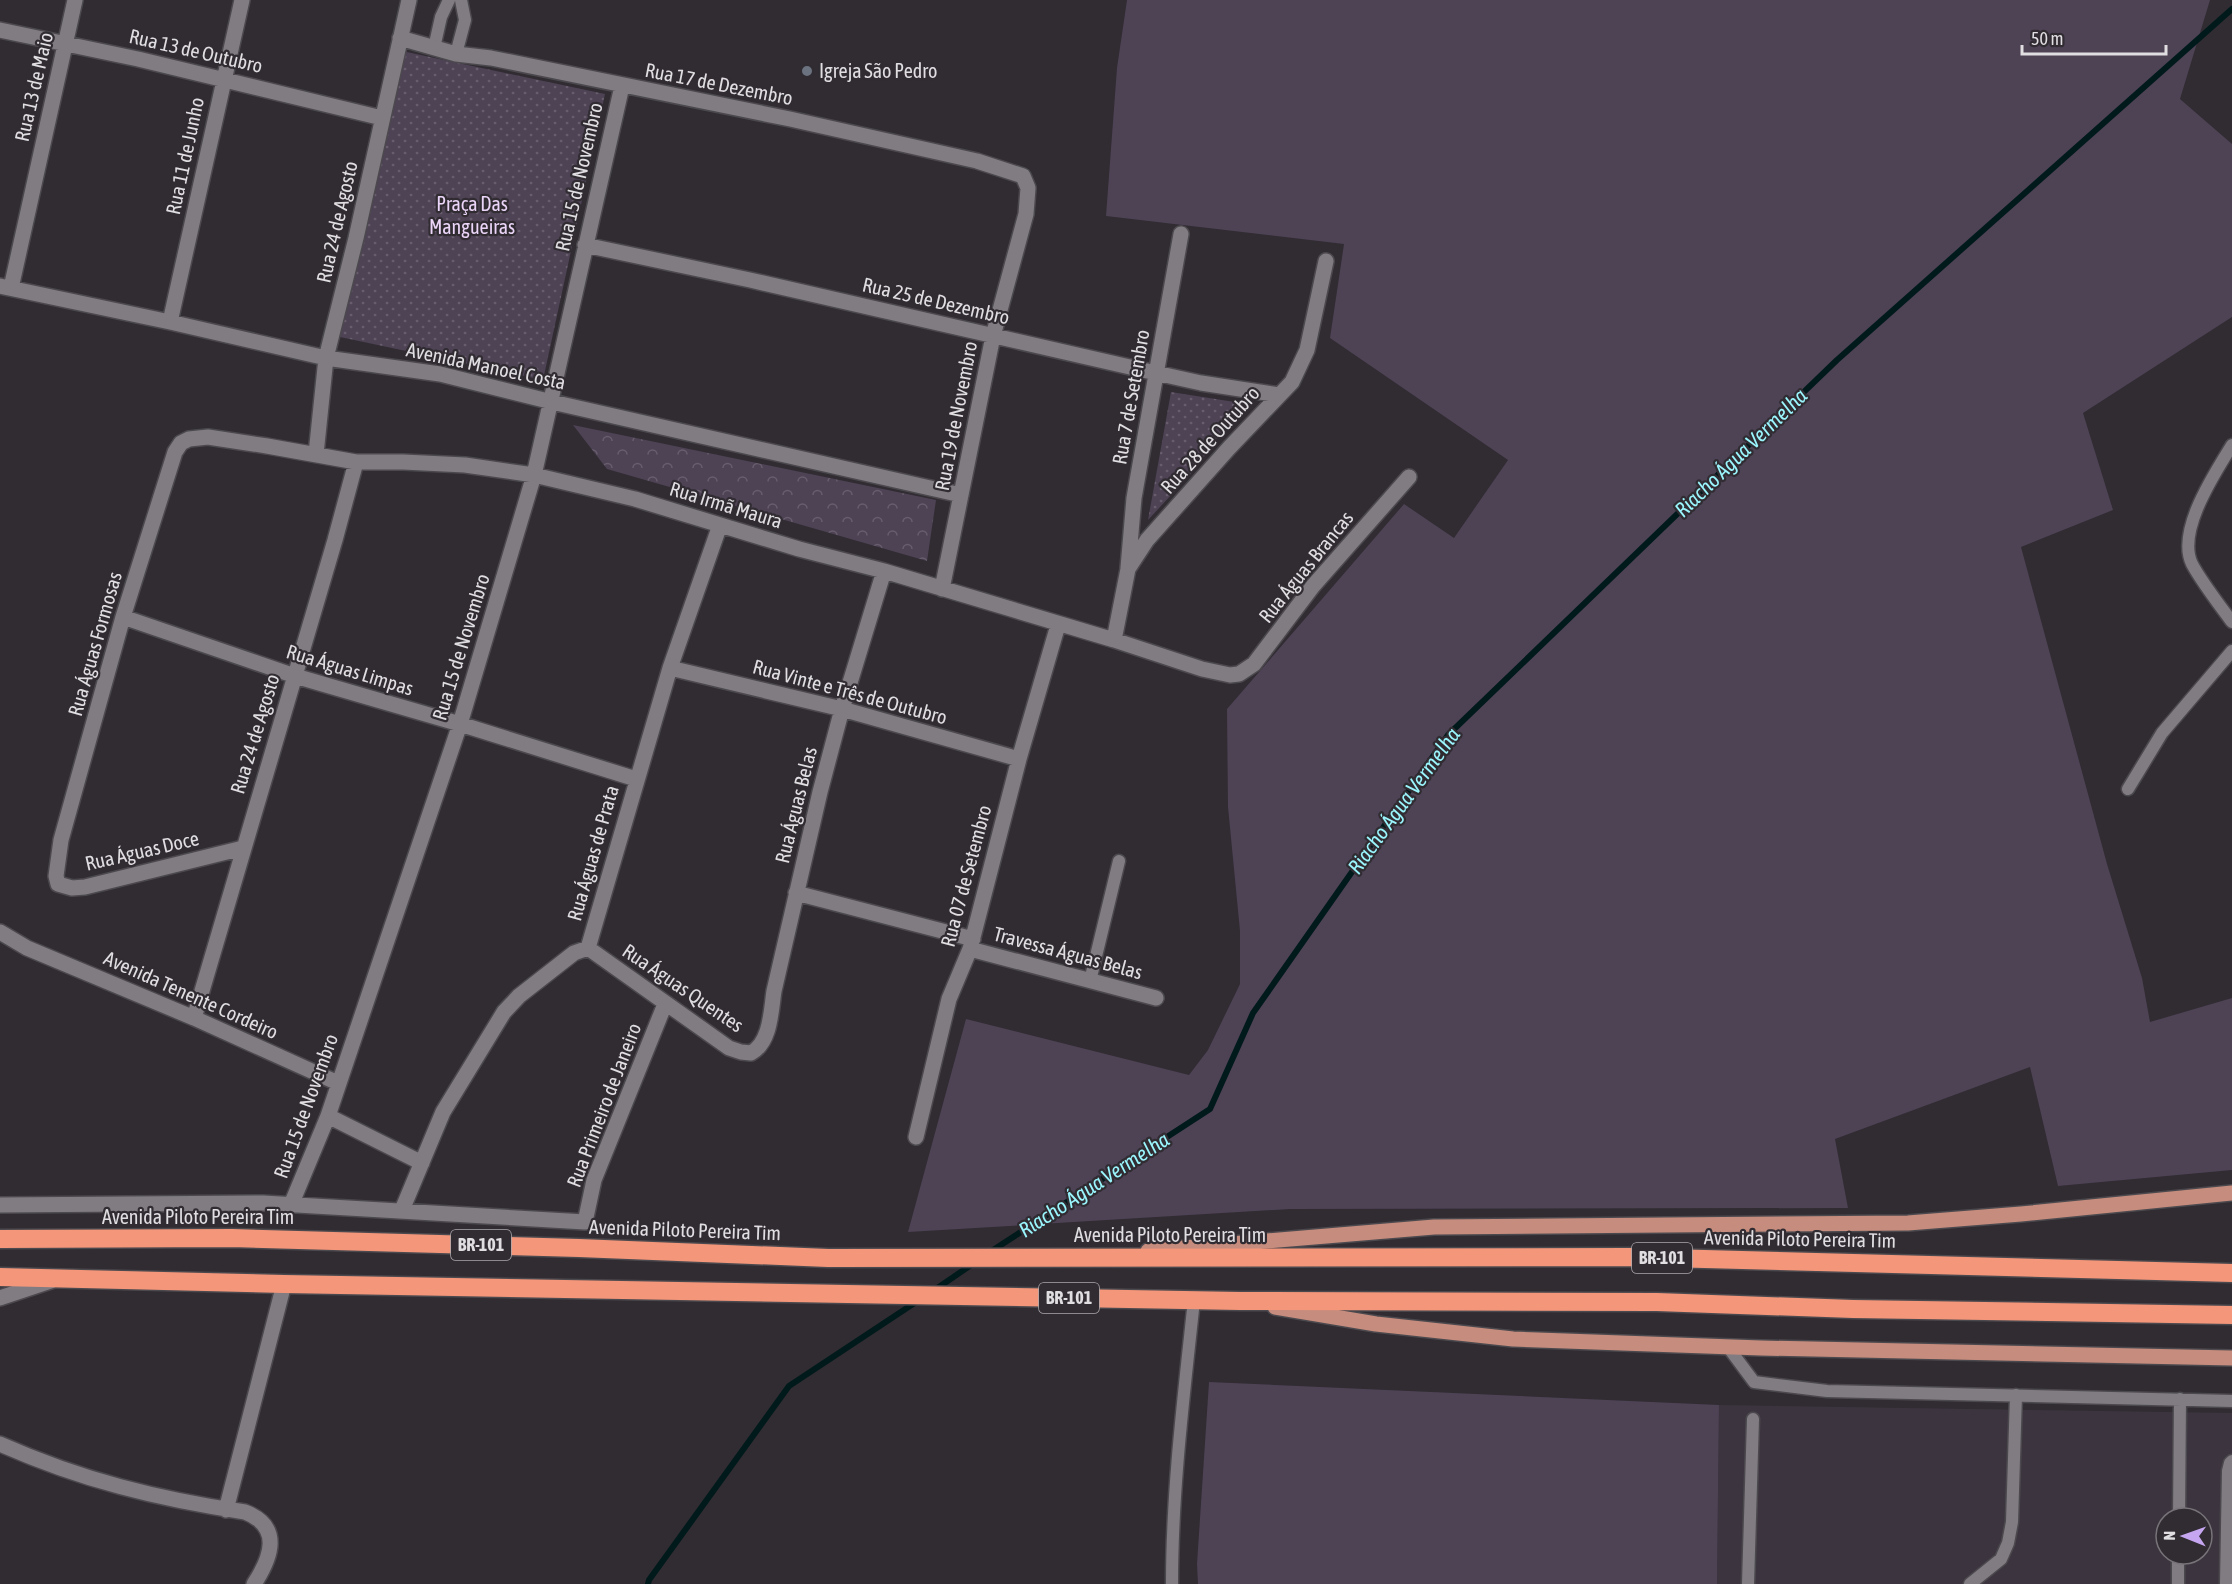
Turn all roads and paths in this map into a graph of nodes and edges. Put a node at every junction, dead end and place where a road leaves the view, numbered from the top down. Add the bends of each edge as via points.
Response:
1 (75, 0) edge
2 (242, 0) edge
3 (409, 0) edge
4 (449, 0) edge
5 (461, 0) edge
6 (0, 30) edge
7 (400, 38) junction
8 (65, 44) junction
9 (434, 48) junction
10 (456, 54) junction
11 (224, 79) junction
12 (622, 86) junction
13 (382, 118) junction
14 (1027, 181) joint
15 (1181, 234) dead end
16 (585, 245) junction
17 (1326, 261) dead end
18 (5, 287) edge
19 (170, 322) junction
20 (993, 336) junction
21 (326, 358) junction
22 (1156, 374) junction
23 (1279, 395) junction
24 (552, 402) junction
25 (198, 437) joint
26 (2232, 445) edge
27 (316, 454) junction
28 (356, 462) junction
29 (534, 475) junction
30 (1409, 477) dead end
31 (961, 495) junction
32 (720, 525) junction
33 (1128, 569) junction
34 (884, 571) junction
35 (942, 589) junction
36 (123, 617) junction
37 (2232, 622) edge
38 (1058, 625) junction
39 (1114, 640) junction
40 (2232, 651) edge
41 (670, 668) junction
42 (1230, 675) joint
43 (295, 676) junction
44 (842, 709) junction
45 (460, 724) junction
46 (1019, 759) junction
47 (636, 779) junction
48 (2128, 789) dead end
49 (243, 848) junction
50 (1119, 861) dead end
51 (56, 876) joint
52 (796, 893) junction
53 (0, 932) edge
54 (0, 940) edge
55 (971, 944) junction
56 (27, 948) junction
57 (588, 948) junction
58 (1090, 981) junction
59 (1156, 998) dead end
60 (665, 1004) junction
61 (194, 1018) junction
62 (757, 1050) joint
63 (338, 1083) junction
64 (328, 1116) junction
65 (916, 1137) dead end
66 (422, 1163) junction
67 (2232, 1192) edge
68 (0, 1205) edge
69 (291, 1205) junction
70 (402, 1210) junction
71 (0, 1239) edge
72 (1091, 1257) junction
73 (2232, 1273) edge
74 (0, 1277) edge
75 (59, 1279) junction
76 (284, 1284) junction
77 (0, 1298) edge
78 (1194, 1300) junction
79 (1240, 1300) junction
80 (2232, 1315) edge
81 (1728, 1347) junction
82 (2232, 1358) edge
83 (2016, 1395) junction
84 (2181, 1399) junction
85 (2232, 1401) edge
86 (1753, 1419) dead end
87 (0, 1444) edge
88 (2232, 1461) edge
89 (2179, 1506) edge
90 (226, 1510) junction
91 (2178, 1566) edge
92 (255, 1584) edge
93 (1172, 1584) edge
94 (1748, 1584) edge
95 (1970, 1584) edge
96 (2178, 1584) edge
97 (2226, 1584) edge

1 - 8 street, Rua 13 de Maio
2 - 11 street, Rua 11 de Junho
3 - 7 street, Rua 24 de Agosto
4 - 9 lane
5 - 10 lane via 465,20
6 - 8 street, Rua 13 de Outubro
7 - 9 street, Rua 17 de Dezembro
7 - 13 street, Rua 24 de Agosto
8 - 11 street, Rua 13 de Outubro
8 - 18 street, Rua 13 de Maio
9 - 10 street, Rua 17 de Dezembro
10 - 12 street, Rua 17 de Dezembro
11 - 13 street, Rua 13 de Outubro
11 - 19 street, Rua 11 de Junho
12 - 14 street, Rua 17 de Dezembro via 977,161 1015,172
12 - 16 street, Rua 15 de Novembro
13 - 21 street, Rua 24 de Agosto
14 - 20 street, Rua 19 de Novembro via 1024,222
15 - 22 street, Rua 7 de Setembro
16 - 20 street, Rua 25 de Dezembro
16 - 24 street, Rua 15 de Novembro
17 - 23 street, Rua 28 de Outubro via 1307,350 1292,382
18 - 19 street, Avenida Manoel Costa
19 - 21 street, Avenida Manoel Costa
20 - 22 street, Rua 25 de Dezembro
20 - 31 street, Rua 19 de Novembro
21 - 24 street, Avenida Manoel Costa via 440,374
21 - 27 street, Rua 24 de Agosto
22 - 23 street, Rua 25 de Dezembro
22 - 33 street, Rua 7 de Setembro via 1134,498
23 - 33 street, Rua 28 de Outubro via 1147,540
24 - 29 street, Rua 15 de Novembro
24 - 31 street, Avenida Manoel Costa
25 - 27 street, Rua Irmã Maura
25 - 36 street, Rua Águas Formosas via 181,443 175,452
26 - 37 lane via 2202,494 2188,541 2192,563
27 - 28 street, Rua Irmã Maura
28 - 29 street, Rua Irmã Maura via 465,465
28 - 43 street, Rua 24 de Agosto
29 - 32 street, Rua Irmã Maura
29 - 45 street, Rua 15 de Novembro
30 - 42 street, Rua Águas Brancas via 1313,586 1254,664 1246,671
31 - 35 street, Rua 19 de Novembro
32 - 34 street, Rua Irmã Maura
32 - 41 street, Rua Águas de Prata
33 - 39 street, Rua 28 de Outubro
34 - 35 street, Rua Irmã Maura
34 - 44 street, Rua Águas Belas
35 - 38 street, Rua Irmã Maura
36 - 43 street, Rua Águas Limpas
36 - 51 street, Rua Águas Formosas via 61,840
38 - 39 street, Rua Irmã Maura
38 - 46 street, Rua 07 de Setembro
39 - 42 street, Rua Irmã Maura
40 - 48 lane via 2162,733
41 - 44 street, Rua Vinte e Três de Outubro
41 - 47 street, Rua Águas de Prata
43 - 45 street, Rua Águas Limpas
43 - 49 street, Rua 24 de Agosto
44 - 46 street, Rua Vinte e Três de Outubro
44 - 52 street, Rua Águas Belas
45 - 47 street, Rua Águas Limpas
45 - 63 street, Rua 15 de Novembro
46 - 55 street, Rua 07 de Setembro
47 - 57 street, Rua Águas de Prata
49 - 51 street, Rua Águas Doce via 86,887 65,887 58,884
49 - 61 street, Rua 24 de Agosto
50 - 58 lane
52 - 55 street, Travessa Águas Belas
52 - 62 street, Rua Águas Belas via 770,1020
53 - 56 street, Avenida Tenente Cordeiro
54 - 56 street, Avenida Tenente Cordeiro
55 - 58 street, Travessa Águas Belas
55 - 65 street, Rua 07 de Setembro via 949,999
56 - 61 street, Avenida Tenente Cordeiro
57 - 60 street, Rua Águas Quentes
57 - 66 street, Rua Águas de Prata via 573,953 504,1012 443,1112
58 - 59 street, Travessa Águas Belas
60 - 62 street, Rua Águas Quentes via 729,1048 752,1053
60 - 70 street, Rua Primeiro de Janeiro via 594,1180 585,1222
61 - 63 street, Avenida Tenente Cordeiro
63 - 64 street, Rua 15 de Novembro
64 - 66 street
64 - 69 street, Rua 15 de Novembro
66 - 70 street, Rua Águas de Prata
67 - 72 main road via 1908,1222 1434,1227
68 - 69 street
69 - 70 street
71 - 72 highway, Avenida Piloto Pereira Tim / BR-101 via 232,1238 828,1258
72 - 73 highway, Avenida Piloto Pereira Tim / BR-101 via 1640,1258
74 - 75 highway, BR-101
75 - 76 highway, BR-101
75 - 77 street
76 - 78 highway, BR-101
76 - 90 street
78 - 79 highway, BR-101
78 - 93 lane via 1179,1446
79 - 80 highway, BR-101 via 1656,1302
79 - 81 main road via 1376,1324 1513,1339
81 - 82 main road
81 - 83 lane via 1754,1382 1827,1390
83 - 84 lane
83 - 95 lane via 2008,1543 2001,1559
84 - 85 lane
84 - 89 lane
86 - 94 lane
87 - 90 street via 73,1474 153,1496
88 - 97 lane via 2228,1471
90 - 92 street via 256,1516 268,1532 271,1550
91 - 96 lane

